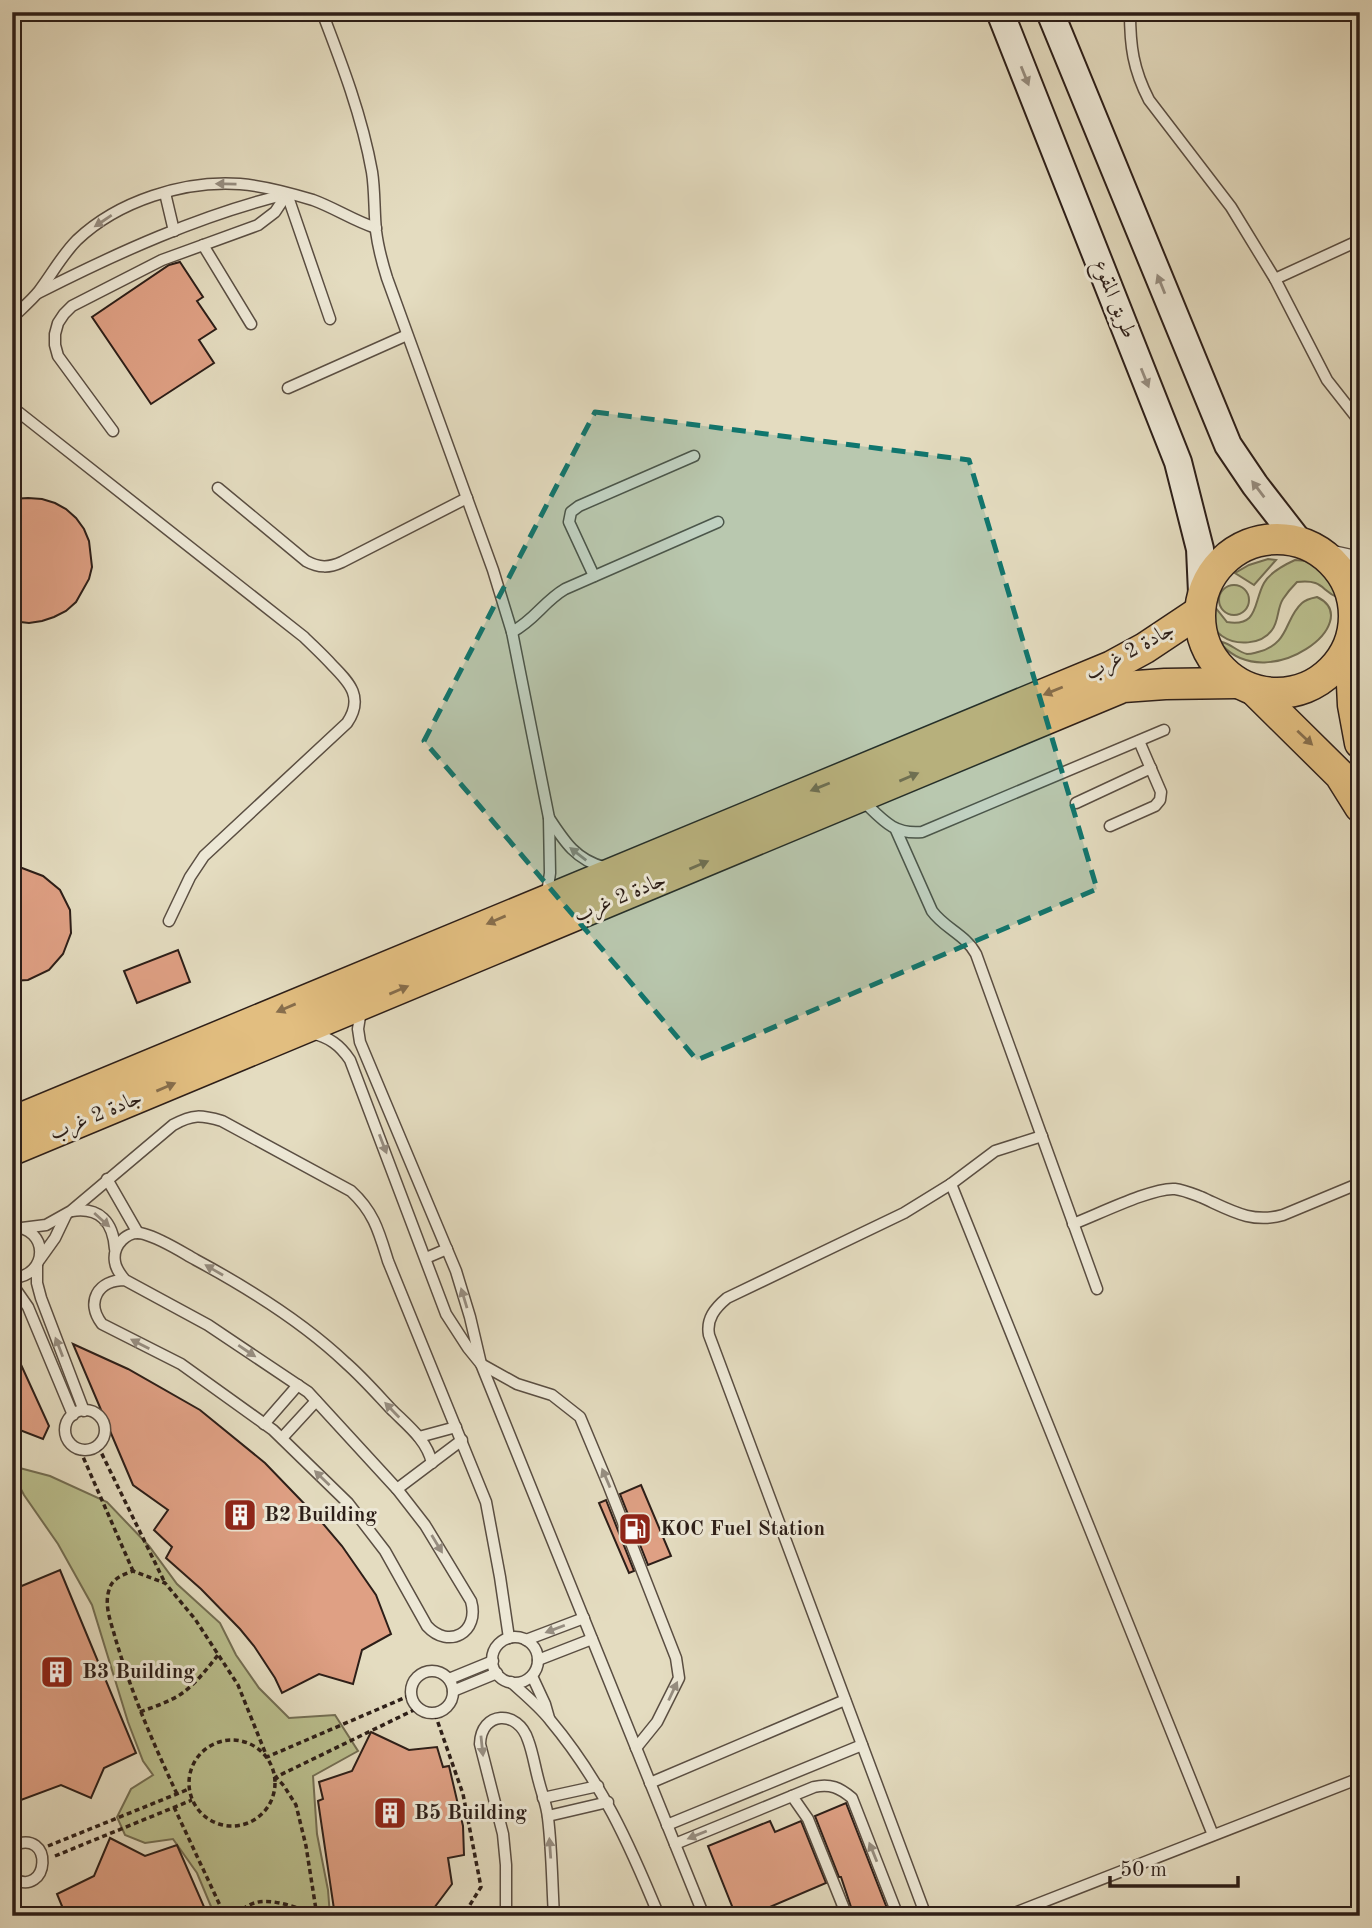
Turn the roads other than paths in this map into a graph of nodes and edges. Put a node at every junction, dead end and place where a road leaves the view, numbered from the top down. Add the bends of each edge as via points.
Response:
1 (322, 12) edge
2 (1000, 12) edge
3 (1050, 12) edge
4 (1130, 12) edge
5 (165, 193) junction
6 (287, 194) junction
7 (376, 229) junction
8 (174, 231) junction
9 (1360, 240) edge
10 (203, 245) junction
11 (1275, 279) junction
12 (38, 293) junction
13 (12, 318) edge
14 (330, 319) dead end
15 (251, 324) dead end
16 (407, 335) junction
17 (288, 388) dead end
18 (12, 407) edge
19 (1360, 422) edge
20 (113, 431) dead end
21 (694, 456) dead end
22 (218, 488) dead end
23 (467, 498) junction
24 (718, 522) dead end
25 (1303, 544) junction
26 (1360, 556) edge
27 (594, 576) junction
28 (1200, 603) junction
29 (1355, 626) edge
30 (512, 632) junction
31 (1245, 687) junction
32 (1164, 730) dead end
33 (1139, 741) junction
34 (1360, 743) edge
35 (1151, 768) junction
36 (860, 797) junction
37 (1076, 803) dead end
38 (1360, 807) edge
39 (549, 818) junction
40 (1110, 826) dead end
41 (896, 830) junction
42 (621, 868) junction
43 (546, 900) junction
44 (169, 921) dead end
45 (362, 1005) junction
46 (296, 1033) junction
47 (364, 1053) junction
48 (350, 1060) junction
49 (12, 1122) edge
50 (1042, 1136) junction
51 (12, 1150) edge
52 (107, 1180) junction
53 (1360, 1183) edge
54 (951, 1184) junction
55 (69, 1212) junction
56 (1073, 1224) junction
57 (15, 1227) edge
58 (138, 1233) junction
59 (115, 1249) junction
60 (447, 1249) junction
61 (426, 1258) junction
62 (38, 1263) junction
63 (12, 1278) edge
64 (125, 1280) junction
65 (12, 1284) edge
66 (1097, 1289) dead end
67 (481, 1364) junction
68 (298, 1385) junction
69 (316, 1401) junction
70 (84, 1411) junction
71 (73, 1415) junction
72 (264, 1424) junction
73 (456, 1427) junction
74 (419, 1437) junction
75 (282, 1438) junction
76 (462, 1440) junction
77 (432, 1463) junction
78 (397, 1489) junction
79 (584, 1618) junction
80 (509, 1638) junction
81 (592, 1639) junction
82 (526, 1640) junction
83 (538, 1660) junction
84 (492, 1661) junction
85 (497, 1674) junction
86 (532, 1676) junction
87 (449, 1679) junction
88 (511, 1682) junction
89 (453, 1690) junction
90 (845, 1700) junction
91 (550, 1719) junction
92 (862, 1745) junction
93 (636, 1748) junction
94 (1360, 1778) edge
95 (650, 1783) junction
96 (598, 1786) junction
97 (792, 1796) junction
98 (543, 1798) junction
99 (608, 1802) junction
100 (548, 1816) junction
101 (667, 1825) junction
102 (1213, 1835) junction
103 (675, 1844) junction
104 (12, 1846) edge
105 (12, 1878) edge
106 (506, 1916) edge
107 (554, 1916) edge
108 (659, 1916) edge
109 (704, 1916) edge
110 (847, 1916) edge
111 (898, 1916) edge
112 (926, 1916) edge
113 (1007, 1916) edge

1 - 7 lane via 363,133 372,173
2 -> 28 street, طريق المقوع via 1178,462 1200,548
25 -> 3 street via 1228,445
4 - 11 lane via 1132,55 1149,100 1231,207
6 -> 5 lane via 226,184
5 - 8 lane
5 -> 12 lane via 133,204 77,240
6 - 7 lane
6 - 8 lane
6 - 10 lane via 275,212 258,225
6 - 14 lane
7 - 16 lane
8 - 12 lane
9 - 11 lane
10 - 15 lane
10 - 20 lane via 81,300 58,323 58,356
11 - 19 lane via 1324,374
12 - 13 lane
16 - 17 lane
16 - 23 lane
18 - 44 lane via 304,637 354,693 354,709 346,723 204,856
21 - 27 lane via 571,512 569,522
22 - 23 lane via 300,557 320,567 335,566
23 - 30 lane
24 - 27 lane
25 - 26 lane
25 - 28 main road via 1276,539 1252,543 1231,554 1213,571
25 - 29 main road via 1329,559 1346,580
27 - 30 lane via 555,594
28 - 31 main road via 1202,640 1208,652 1215,664
28 -> 42 main road, جادة 2 غرب via 1145,648 1112,666
29 - 31 main road via 1338,663 1322,679 1301,690 1278,694
29 - 34 main road via 1353,705
30 - 39 lane
36 -> 31 main road, جادة 2 غرب via 1123,687
31 -> 38 main road via 1340,775
32 - 33 lane
33 - 35 lane
33 - 41 lane via 930,829
35 - 37 lane
35 - 40 lane via 1161,792 1158,803
36 - 41 lane
45 -> 36 main road, جادة 2 غرب
42 -> 39 lane via 606,868 581,858
39 - 43 lane via 551,873
41 - 50 lane via 932,911 976,954
42 - 43 main road, جادة 2 غرب
43 -> 49 main road, جادة 2 غرب
45 - 46 main road, جادة 2 غرب
45 - 47 lane via 358,1029
46 - 48 lane via 321,1035
51 -> 46 main road, جادة 2 غرب
47 - 48 lane
47 - 60 lane
48 -> 61 lane
50 - 54 lane via 995,1151
50 - 56 lane
52 - 55 lane
52 - 58 lane
52 - 73 lane via 173,1125 201,1115 222,1121 351,1191 377,1226
53 - 56 lane via 1270,1219 1245,1216 1173,1189 1153,1192
54 - 90 lane via 904,1213 727,1298 715,1307 707,1327
54 - 102 lane
55 - 57 lane via 46,1225
55 -> 59 lane via 84,1209 98,1214 108,1223
55 - 62 lane
56 - 66 lane
57 - 62 lane via 29,1231 39,1244
58 - 59 lane via 128,1235
74 -> 58 lane via 345,1362 303,1328 211,1268
59 - 64 lane via 118,1272
60 - 61 lane
67 -> 60 lane via 464,1294
61 - 67 lane via 446,1314
62 - 63 lane via 26,1276
70 -> 62 lane via 41,1298
64 -> 68 lane via 208,1325
72 -> 64 lane via 181,1364 102,1324 94,1310 97,1293 109,1282
65 - 71 lane via 27,1307
67 - 79 lane
93 -> 67 lane via 657,1722 679,1678 676,1658 608,1484 580,1417 552,1395 517,1384
68 - 69 lane
68 - 72 lane
69 - 75 lane
69 - 78 lane
70 - 71 lane
70 - 71 lane via 96,1414 104,1423 104,1435 92,1449 80,1450 66,1438 66,1425
72 - 75 lane
73 - 74 lane
73 - 76 lane
74 - 77 lane
78 -> 75 lane via 425,1525 471,1601 473,1619 452,1638 433,1633 427,1626 385,1551 363,1522
76 - 77 lane
76 - 80 lane via 486,1502
77 - 78 lane
79 - 81 lane
79 -> 82 lane
80 - 82 lane
80 - 84 lane via 497,1646
81 - 83 lane
81 - 93 lane
82 - 83 lane via 535,1648
83 - 86 lane
84 - 85 lane
84 - 87 lane
85 - 88 lane
85 - 89 lane
86 - 88 lane
86 - 91 lane
87 - 89 lane
87 - 89 lane via 435,1671 415,1680 413,1702 435,1714 449,1706
88 - 91 lane
90 - 92 lane
90 - 95 lane
91 - 96 lane
92 - 101 lane
92 - 112 lane
93 - 95 lane
94 - 102 lane
95 - 101 lane
96 - 98 lane
96 - 99 lane
97 -> 103 lane
97 - 110 lane via 808,1819
111 -> 97 lane via 852,1798 839,1787 822,1785
98 - 100 lane
98 -> 106 lane via 520,1725 500,1718 487,1724 480,1744 503,1834
99 - 100 lane
99 - 108 lane
107 -> 100 lane
101 - 103 lane
102 - 113 lane
103 - 109 lane
104 - 105 lane via 33,1845 44,1861 32,1880

